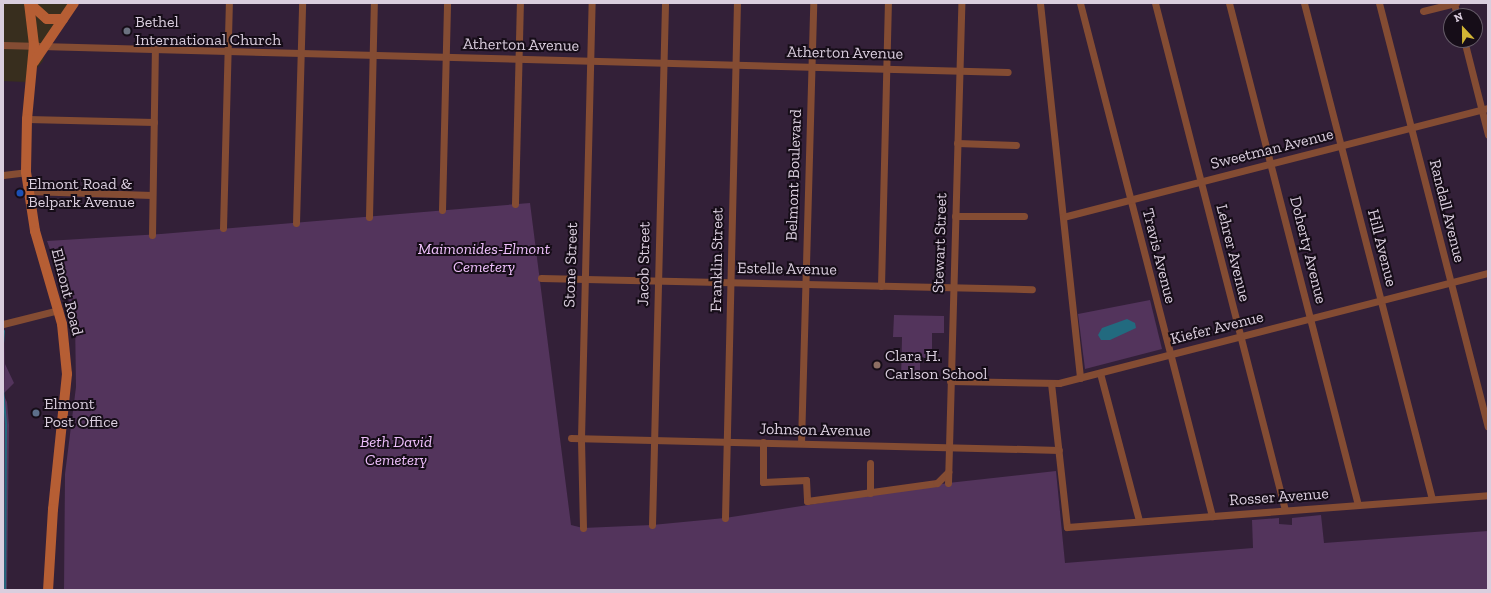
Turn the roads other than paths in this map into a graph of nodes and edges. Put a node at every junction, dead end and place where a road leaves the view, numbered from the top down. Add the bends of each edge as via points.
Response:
1 (29, 3) edge
2 (74, 3) edge
3 (229, 3) edge
4 (302, 3) edge
5 (374, 3) edge
6 (447, 3) edge
7 (520, 3) edge
8 (592, 3) edge
9 (665, 3) edge
10 (737, 3) edge
11 (813, 3) edge
12 (888, 3) edge
13 (960, 3) edge
14 (1040, 3) edge
15 (1080, 3) edge
16 (1155, 3) edge
17 (1229, 3) edge
18 (1304, 3) edge
19 (1379, 3) edge
20 (1455, 3) edge
21 (1423, 12) dead end
22 (63, 19) junction
23 (3, 45) edge
24 (34, 45) junction
25 (45, 45) junction
26 (1466, 48) edge
27 (155, 50) junction
28 (228, 52) junction
29 (301, 53) junction
30 (373, 55) junction
31 (446, 57) junction
32 (518, 59) junction
33 (591, 60) junction
34 (663, 63) junction
35 (33, 64) junction
36 (736, 65) junction
37 (811, 67) junction
38 (886, 68) junction
39 (959, 70) junction
40 (1008, 72) dead end
41 (1485, 109) edge
42 (27, 119) junction
43 (154, 122) junction
44 (1411, 128) junction
45 (1488, 135) edge
46 (957, 143) junction
47 (1016, 145) dead end
48 (1341, 146) junction
49 (1271, 164) junction
50 (26, 172) junction
51 (3, 175) edge
52 (1201, 182) junction
53 (28, 191) junction
54 (152, 195) junction
55 (1130, 200) junction
56 (515, 204) dead end
57 (442, 210) dead end
58 (955, 216) junction
59 (1024, 216) dead end
60 (369, 217) dead end
61 (1063, 217) junction
62 (296, 222) dead end
63 (223, 228) dead end
64 (152, 235) dead end
65 (1488, 273) edge
66 (541, 278) dead end
67 (585, 278) junction
68 (657, 280) junction
69 (730, 282) junction
70 (1451, 282) junction
71 (805, 284) junction
72 (881, 286) junction
73 (953, 288) junction
74 (1032, 289) dead end
75 (1381, 301) junction
76 (59, 310) junction
77 (1311, 319) junction
78 (3, 324) edge
79 (1240, 337) junction
80 (1170, 355) junction
81 (1100, 373) junction
82 (1080, 378) junction
83 (950, 381) junction
84 (1052, 382) junction
85 (1488, 426) edge
86 (571, 438) dead end
87 (581, 438) junction
88 (653, 440) junction
89 (726, 442) junction
90 (763, 442) junction
91 (801, 443) junction
92 (949, 447) junction
93 (1059, 450) junction
94 (870, 463) dead end
95 (948, 472) junction
96 (948, 483) dead end
97 (870, 493) junction
98 (1488, 495) edge
99 (1432, 499) junction
100 (1358, 505) junction
101 (1285, 510) junction
102 (1212, 516) junction
103 (725, 518) dead end
104 (1139, 522) junction
105 (652, 525) dead end
106 (583, 528) dead end
107 (48, 590) edge

1 - 22 main road via 48,19
1 - 24 main road, Elmont Road
2 - 22 main road
3 - 28 street
4 - 29 street
5 - 30 street
6 - 31 street
7 - 32 street
8 - 33 street, Stone Street
9 - 34 street, Jacob Street
10 - 36 street, Franklin Street
11 - 37 street, Belmont Boulevard
12 - 38 street
13 - 39 street, Stewart Street
14 - 61 street
15 - 55 street, Travis Avenue
16 - 52 street, Lehrer Avenue
17 - 49 street, Doherty Avenue
18 - 48 street, Hill Avenue
19 - 44 street, Randall Avenue
20 - 21 street
22 - 25 main road
23 - 24 street, Atherton Avenue
24 - 25 street, Atherton Avenue
24 - 35 main road, Elmont Road
25 - 27 street, Atherton Avenue
25 - 35 main road
26 - 41 street
27 - 28 street, Atherton Avenue
27 - 43 street
28 - 29 street, Atherton Avenue
28 - 63 street
29 - 30 street, Atherton Avenue
29 - 62 street
30 - 31 street, Atherton Avenue
30 - 60 street
31 - 32 street, Atherton Avenue
31 - 57 street
32 - 33 street, Atherton Avenue
32 - 56 street
33 - 34 street, Atherton Avenue
33 - 67 street, Stone Street
34 - 36 street, Atherton Avenue
34 - 68 street, Jacob Street
35 - 42 main road, Elmont Road
36 - 37 street, Atherton Avenue
36 - 69 street, Franklin Street
37 - 38 street, Atherton Avenue
37 - 71 street, Belmont Boulevard
38 - 39 street, Atherton Avenue
38 - 72 street
39 - 40 street, Atherton Avenue
39 - 46 street, Stewart Street
41 - 44 street, Sweetman Avenue
41 - 45 street
42 - 43 street
42 - 50 main road, Elmont Road
43 - 54 street
44 - 48 street, Sweetman Avenue
44 - 70 street, Randall Avenue
46 - 47 street
46 - 58 street, Stewart Street
48 - 49 street, Sweetman Avenue
48 - 75 street, Hill Avenue
49 - 52 street, Sweetman Avenue
49 - 77 street, Doherty Avenue
50 - 51 street
50 - 53 main road, Elmont Road
52 - 55 street, Sweetman Avenue
52 - 79 street, Lehrer Avenue
53 - 54 street
53 - 76 main road, Elmont Road via 35,231
54 - 64 street
55 - 61 street, Sweetman Avenue
55 - 80 street, Travis Avenue
58 - 59 street
58 - 73 street, Stewart Street
61 - 82 street
65 - 70 street, Kiefer Avenue
66 - 67 street, Estelle Avenue
67 - 68 street, Estelle Avenue
67 - 87 street, Stone Street
68 - 69 street, Estelle Avenue
68 - 88 street, Jacob Street
69 - 71 street, Estelle Avenue
69 - 89 street, Franklin Street
70 - 75 street, Kiefer Avenue
70 - 85 street, Randall Avenue
71 - 72 street, Estelle Avenue
71 - 91 street, Belmont Boulevard
72 - 73 street, Estelle Avenue
73 - 74 street, Estelle Avenue
73 - 83 street, Stewart Street
75 - 77 street, Kiefer Avenue
75 - 99 street, Hill Avenue
76 - 78 street
76 - 107 main road, Elmont Road via 65,340 67,374 53,509
77 - 79 street, Kiefer Avenue
77 - 100 street, Doherty Avenue
79 - 80 street, Kiefer Avenue
79 - 101 street, Lehrer Avenue
80 - 81 street, Kiefer Avenue
80 - 102 street, Travis Avenue
81 - 82 street, Kiefer Avenue
81 - 104 street
82 - 84 street, Kiefer Avenue
83 - 84 street, Kiefer Avenue
83 - 92 street, Stewart Street
84 - 93 street
86 - 87 street, Johnson Avenue
87 - 88 street, Johnson Avenue
87 - 106 street, Stone Street
88 - 89 street, Johnson Avenue
88 - 105 street, Jacob Street
89 - 90 street, Johnson Avenue
89 - 103 street, Franklin Street
90 - 91 street, Johnson Avenue
90 - 97 street via 763,482 806,480 807,501
91 - 92 street, Johnson Avenue
92 - 93 street, Johnson Avenue
92 - 95 street, Stewart Street
93 - 104 street, Rosser Avenue via 1067,527
94 - 97 street
95 - 96 street, Stewart Street
95 - 97 street via 937,482
98 - 99 street, Rosser Avenue
99 - 100 street, Rosser Avenue
100 - 101 street, Rosser Avenue
101 - 102 street, Rosser Avenue
102 - 104 street, Rosser Avenue

